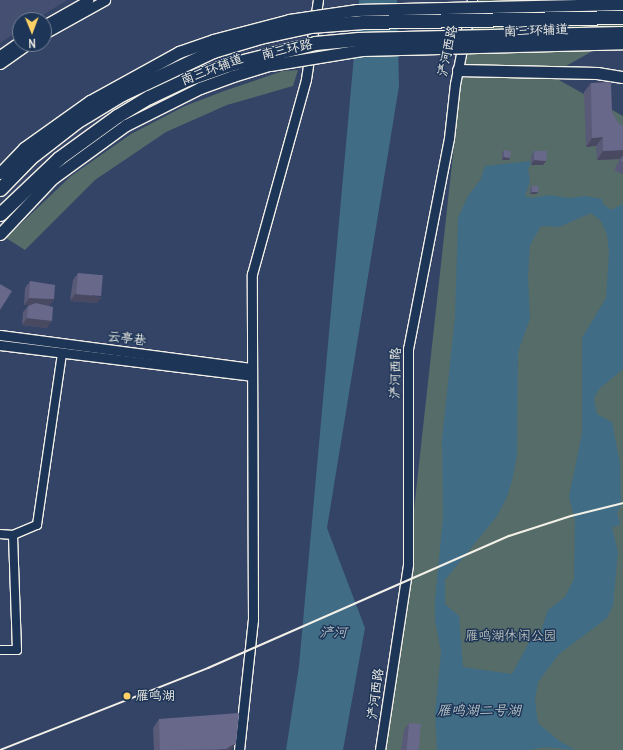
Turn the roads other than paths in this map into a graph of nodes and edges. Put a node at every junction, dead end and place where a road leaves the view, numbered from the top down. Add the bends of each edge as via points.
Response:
1 (88, 0) edge
2 (105, 0) edge
3 (318, 0) edge
4 (472, 0) edge
5 (623, 4) edge
6 (623, 17) edge
7 (52, 20) edge
8 (52, 30) edge
9 (623, 33) edge
10 (623, 43) edge
11 (12, 47) edge
12 (17, 52) edge
13 (0, 55) edge
14 (0, 64) edge
15 (458, 70) junction
16 (623, 77) edge
17 (0, 173) edge
18 (0, 189) edge
19 (0, 214) edge
20 (0, 234) edge
21 (0, 335) edge
22 (0, 345) edge
23 (62, 353) junction
24 (251, 372) junction
25 (0, 534) edge
26 (13, 534) junction
27 (0, 650) edge
28 (239, 750) edge
29 (380, 750) edge

1 - 7 street
2 - 8 street
3 - 24 street via 306,79 252,274
4 - 15 street, 浐河西路
5 - 17 main road, 南三环辅道, bridge via 357,10 289,20 213,40 179,52 90,101 24,148
6 - 18 highway, 南三环路, bridge via 363,22 310,26 260,37 213,51 122,94 76,122 30,158
9 - 19 highway, 南三环路, bridge via 359,39 315,43 227,65 187,79 117,116 59,158
10 - 20 main road, 南三环辅道, bridge via 362,50 270,65 234,76 200,88 126,125 53,178
11 - 13 street
12 - 14 street
15 - 16 main road via 597,73
15 - 29 street, 浐河西路 via 449,138 408,349 408,564
21 - 24 street, 云亭巷
22 - 23 street
23 - 24 street
23 - 26 street via 37,524
24 - 28 street via 254,620
25 - 26 street
26 - 27 street via 17,650

